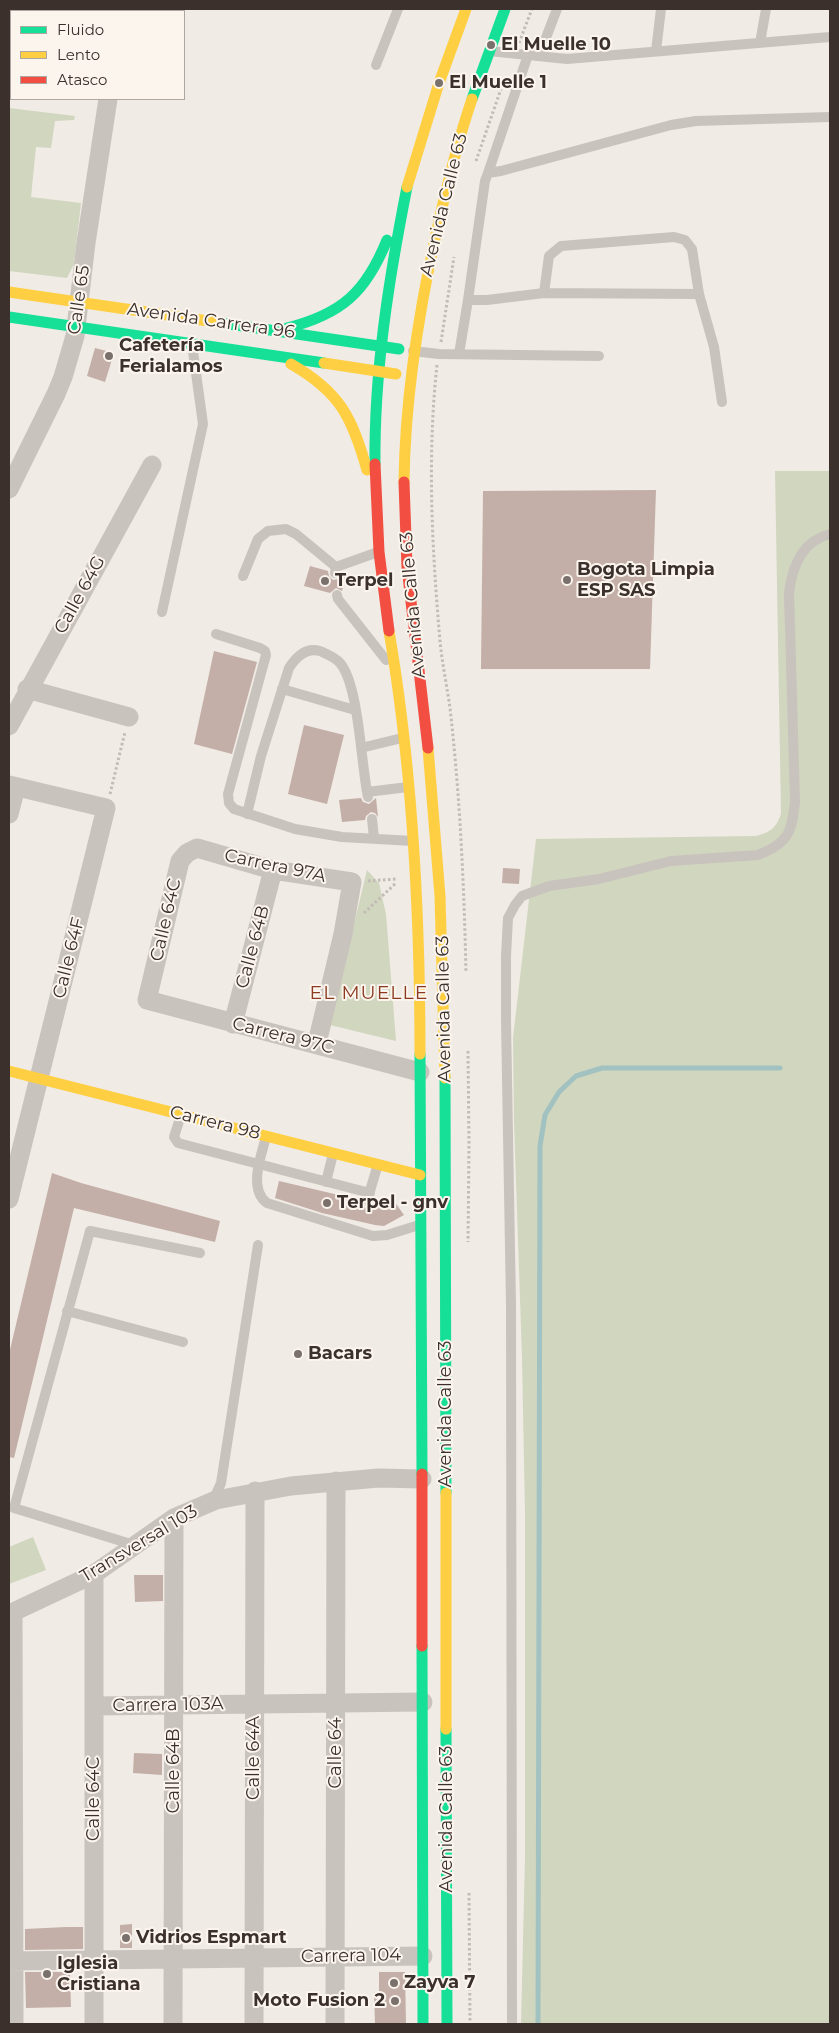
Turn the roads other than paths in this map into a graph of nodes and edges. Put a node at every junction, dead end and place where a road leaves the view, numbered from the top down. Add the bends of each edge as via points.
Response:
1 (398, 9) edge
2 (466, 9) edge
3 (505, 9) edge
4 (557, 9) edge
5 (661, 9) edge
6 (766, 9) edge
7 (830, 37) edge
8 (760, 42) junction
9 (488, 51) junction
10 (656, 51) junction
11 (534, 56) junction
12 (376, 66) dead end
13 (108, 100) edge
14 (830, 117) edge
15 (488, 173) junction
16 (407, 185) junction
17 (9, 292) edge
18 (544, 293) junction
19 (699, 294) junction
20 (468, 300) junction
21 (79, 302) junction
22 (9, 317) edge
23 (76, 326) junction
24 (277, 330) junction
25 (192, 344) junction
26 (382, 346) junction
27 (412, 350) junction
28 (459, 354) junction
29 (599, 356) dead end
30 (277, 358) junction
31 (379, 372) junction
32 (409, 376) junction
33 (722, 402) dead end
34 (152, 465) dead end
35 (12, 478) edge
36 (376, 504) junction
37 (830, 534) edge
38 (379, 552) junction
39 (244, 576) dead end
40 (337, 595) dead end
41 (162, 612) dead end
42 (216, 634) dead end
43 (396, 674) junction
44 (27, 689) junction
45 (282, 689) junction
46 (355, 710) junction
47 (129, 717) road end
48 (9, 726) edge
49 (402, 738) junction
50 (361, 748) junction
51 (12, 786) edge
52 (408, 787) junction
53 (9, 814) edge
54 (247, 814) junction
55 (372, 819) dead end
56 (374, 838) junction
57 (414, 841) junction
58 (198, 848) joint
59 (274, 870) junction
60 (147, 1000) joint
61 (233, 1024) junction
62 (317, 1043) junction
63 (9, 1071) edge
64 (420, 1072) junction
65 (38, 1079) junction
66 (182, 1114) junction
67 (266, 1136) junction
68 (334, 1153) junction
69 (259, 1164) junction
70 (378, 1164) junction
71 (420, 1175) junction
72 (326, 1182) junction
73 (9, 1199) edge
74 (421, 1225) junction
75 (258, 1245) dead end
76 (200, 1253) dead end
77 (67, 1311) junction
78 (183, 1342) dead end
79 (422, 1479) junction
80 (336, 1481) junction
81 (255, 1491) junction
82 (216, 1500) junction
83 (174, 1518) junction
84 (134, 1545) junction
85 (94, 1574) junction
86 (11, 1613) edge
87 (423, 1702) junction
88 (336, 1703) junction
89 (254, 1704) junction
90 (174, 1705) junction
91 (94, 1706) junction
92 (423, 1956) junction
93 (335, 1957) junction
94 (254, 1958) junction
95 (174, 1959) junction
96 (94, 1960) junction
97 (11, 1961) edge
98 (14, 2024) edge
99 (94, 2024) edge
100 (173, 2024) edge
101 (254, 2024) edge
102 (335, 2024) edge
103 (423, 2024) edge
104 (447, 2024) edge
105 (512, 2024) edge

1 - 12 lane
2 - 16 main road, Avenida Calle 63
3 - 9 main road, Avenida Calle 63
4 - 11 lane
5 - 10 lane
6 - 8 lane
7 - 8 lane
8 - 10 lane
9 - 11 lane
9 - 27 main road, Avenida Calle 63 via 456,146
10 - 11 lane via 567,59
11 - 15 lane
13 - 21 street, Calle 65
14 - 15 lane via 696,121 671,125
15 - 20 lane
16 - 24 main road via 379,259 363,287 339,309 323,318
16 - 26 main road, Avenida Calle 63 via 393,258
17 - 21 main road, Avenida Carrera 96
18 - 19 lane
18 - 19 lane via 549,256 560,246 674,237 685,240 692,249
18 - 20 lane
19 - 33 lane via 714,347
20 - 28 lane
21 - 23 street, Calle 65
21 - 24 main road, Avenida Carrera 96
22 - 23 main road, Avenida Carrera 96
23 - 25 main road, Avenida Carrera 96
23 - 35 street, Calle 65 via 63,377
24 - 26 main road, Avenida Carrera 96
25 - 30 main road, Avenida Carrera 96
25 - 41 lane via 202,437
26 - 27 main road, Avenida Carrera 96
26 - 31 main road, Avenida Calle 63
27 - 28 lane
27 - 32 main road, Avenida Calle 63
28 - 29 lane
30 - 31 main road, Avenida Carrera 96
30 - 36 main road via 318,380 341,403 355,430
31 - 32 main road, Avenida Carrera 96
31 - 36 main road, Avenida Calle 63
32 - 104 main road, Avenida Calle 63 via 404,448 408,575 438,839 444,990
34 - 44 street, Calle 64G
36 - 38 main road, Avenida Calle 63
37 - 105 lane via 803,551 790,578 795,801 793,825 786,836 758,855 671,861 599,879 535,890 522,896 508,918 505,985 512,1315
38 - 39 lane via 336,570 296,534 286,529 268,531 258,539
38 - 43 main road, Avenida Calle 63
40 - 43 lane
42 - 54 lane via 260,648 266,655 228,794 234,809
43 - 49 main road, Avenida Calle 63
44 - 47 street
44 - 48 street, Calle 64G
45 - 46 lane
45 - 46 lane via 295,658 316,650 329,654 345,670
45 - 54 lane
46 - 50 lane
49 - 50 lane
49 - 52 main road, Avenida Calle 63
50 - 52 lane via 367,795
51 - 53 street
51 - 65 street, Calle 64F via 106,808
52 - 57 main road, Avenida Calle 63
54 - 56 lane via 294,829 342,837
55 - 56 lane
56 - 57 lane
57 - 64 main road, Avenida Calle 63
58 - 59 street, Carrera 97A
58 - 60 street, Calle 64C via 180,861
59 - 61 street, Calle 64B
59 - 62 street, Carrera 97A via 352,882
60 - 61 street, Carrera 97C
61 - 62 street, Carrera 97C
62 - 64 street, Carrera 97C
63 - 65 main road, Carrera 98
64 - 71 main road, Avenida Calle 63
65 - 66 main road, Carrera 98
65 - 73 street, Calle 64F
66 - 67 main road, Carrera 98
66 - 69 lane via 174,1137 178,1143
67 - 68 main road, Carrera 98
67 - 69 lane
68 - 70 main road, Carrera 98
68 - 72 lane
69 - 72 lane
69 - 74 lane via 257,1192 267,1203 360,1227 373,1236
70 - 71 main road, Carrera 98
70 - 72 lane via 369,1197
71 - 74 main road, Avenida Calle 63
74 - 79 main road, Avenida Calle 63
75 - 82 lane
76 - 77 lane via 90,1231
77 - 78 lane
77 - 84 lane via 14,1508
79 - 80 street, Transversal 103
79 - 87 main road, Avenida Calle 63
80 - 81 street, Transversal 103
80 - 88 street, Calle 64
81 - 82 street, Transversal 103
81 - 89 street, Calle 64A
82 - 83 street, Transversal 103
83 - 84 street, Transversal 103
83 - 90 street, Calle 64B
84 - 85 street, Transversal 103
85 - 86 street, Transversal 103
85 - 91 street, Calle 64C
86 - 97 street
87 - 88 street, Carrera 103A
87 - 92 main road, Avenida Calle 63
88 - 89 street, Carrera 103A
88 - 93 street, Calle 64
89 - 90 street, Carrera 103A
89 - 94 street, Calle 64A
90 - 91 street, Carrera 103A
90 - 95 street, Calle 64B
91 - 96 street, Calle 64C
92 - 93 street, Carrera 104
92 - 103 main road, Avenida Calle 63
93 - 94 street, Carrera 104
93 - 102 street, Calle 64
94 - 95 street, Carrera 104
94 - 101 street, Calle 64A
95 - 96 street, Carrera 104
95 - 100 street, Calle 64B
96 - 97 street, Carrera 104
96 - 99 street, Calle 64C
97 - 98 street

